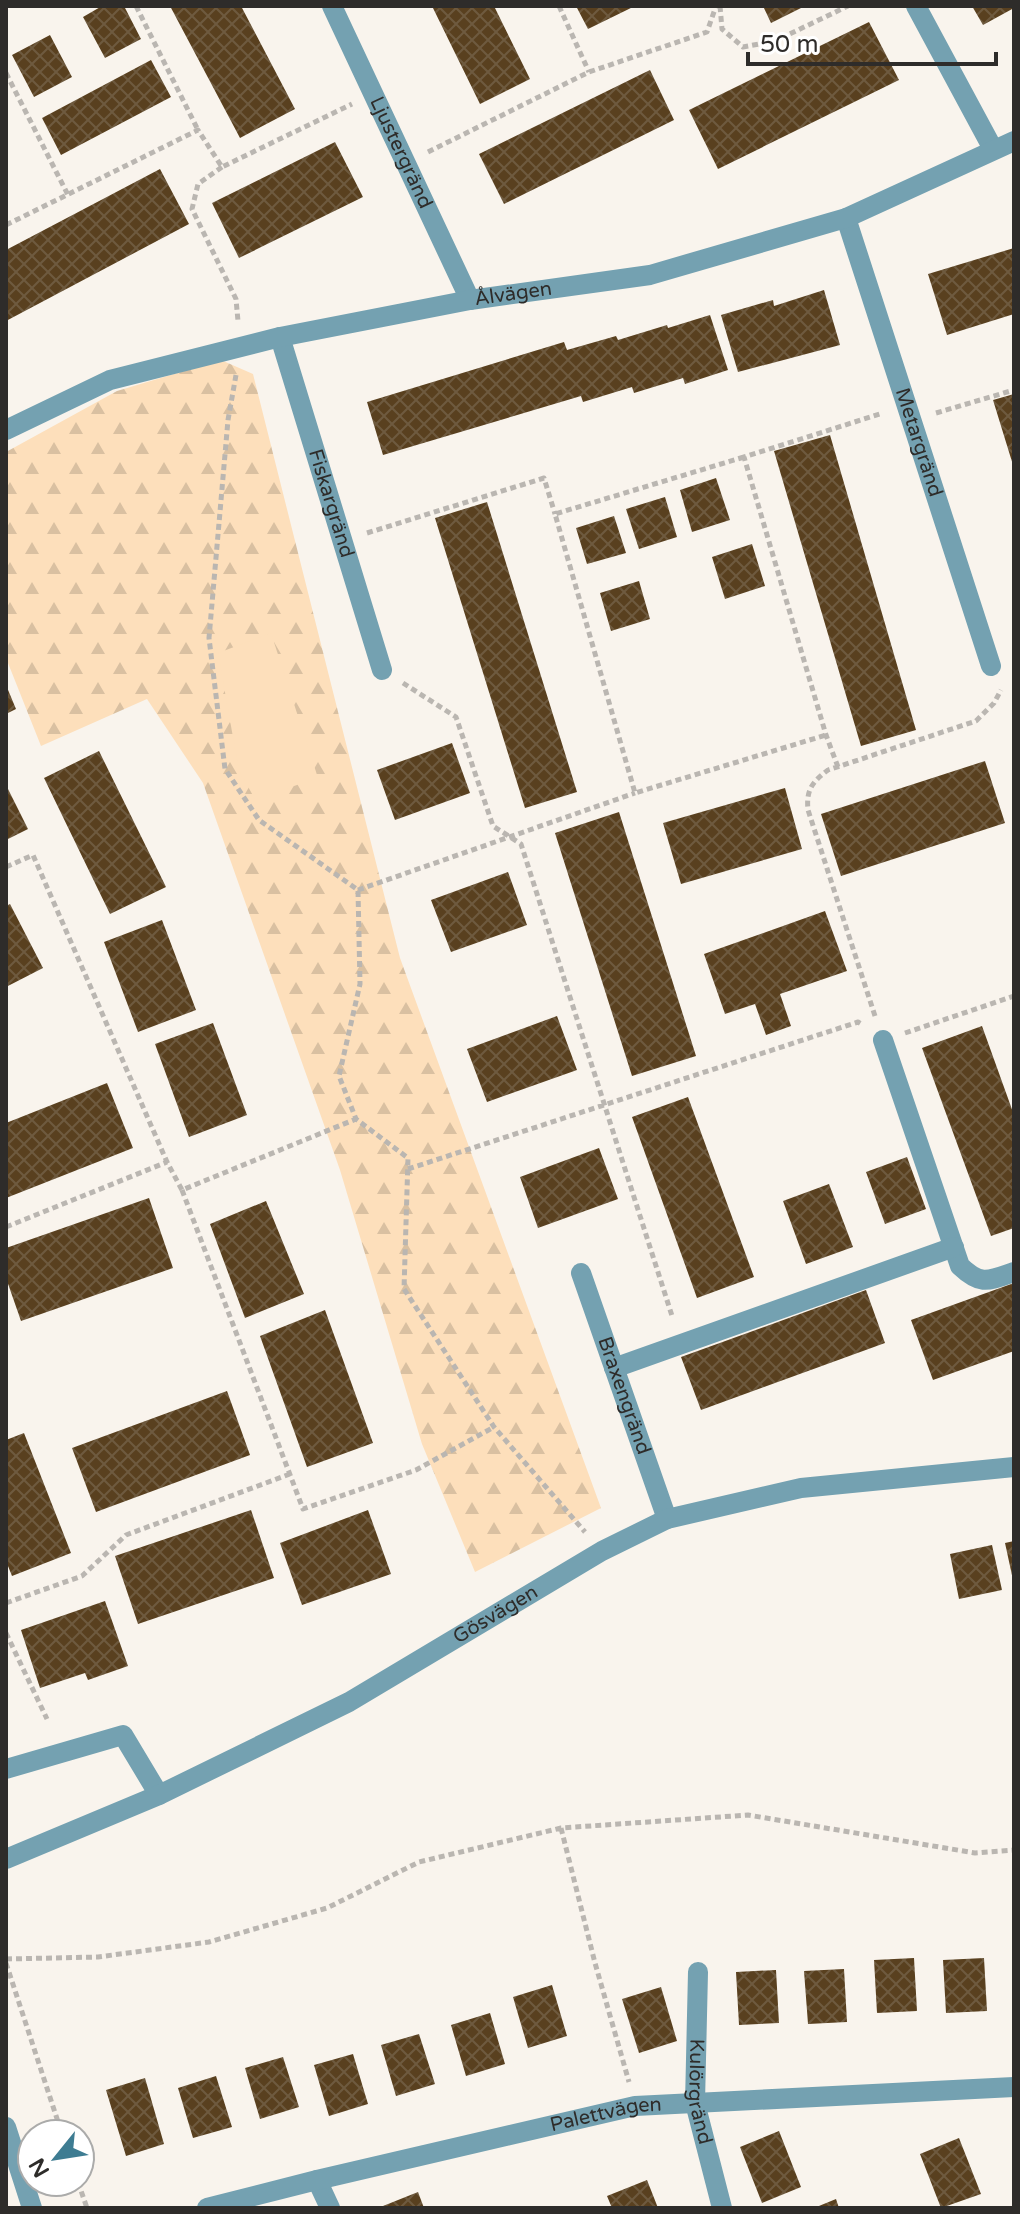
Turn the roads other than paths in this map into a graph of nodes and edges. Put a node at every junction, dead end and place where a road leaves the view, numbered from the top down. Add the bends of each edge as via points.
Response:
1 (332, 6) edge
2 (916, 6) edge
3 (1014, 141) edge
4 (993, 149) junction
5 (846, 218) junction
6 (470, 300) junction
7 (280, 337) junction
8 (6, 430) edge
9 (991, 666) dead end
10 (382, 670) road end
11 (883, 1040) road end
12 (954, 1247) junction
13 (1014, 1272) edge
14 (581, 1273) dead end
15 (614, 1368) junction
16 (1014, 1467) edge
17 (667, 1519) junction
18 (6, 1769) edge
19 (159, 1795) junction
20 (6, 1859) edge
21 (698, 1972) dead end
22 (1014, 2087) edge
23 (695, 2103) junction
24 (6, 2127) edge
25 (317, 2180) junction
26 (32, 2208) edge
27 (207, 2208) edge
28 (330, 2208) edge
29 (722, 2208) edge

1 - 6 street, Ljustergränd
2 - 4 street
3 - 4 street, Ålvägen
4 - 5 street, Ålvägen
5 - 6 street, Ålvägen via 650,275
5 - 9 street, Metargränd
6 - 7 street, Ålvägen
7 - 8 street, Ålvägen via 110,380
7 - 10 street, Fiskargränd
11 - 12 street
12 - 13 street via 960,1266 973,1278 987,1282
12 - 15 street
14 - 15 street, Braxengränd
15 - 17 street, Braxengränd
16 - 17 street, Gösvägen via 801,1488
17 - 19 street, Gösvägen via 602,1551 349,1702
18 - 19 street via 123,1735
19 - 20 street, Gösvägen
21 - 23 street, Kulörgränd
22 - 23 street, Palettvägen
23 - 25 street, Palettvägen via 635,2106
23 - 29 street, Kulörgränd
24 - 26 street
25 - 27 street, Palettvägen
25 - 28 street

